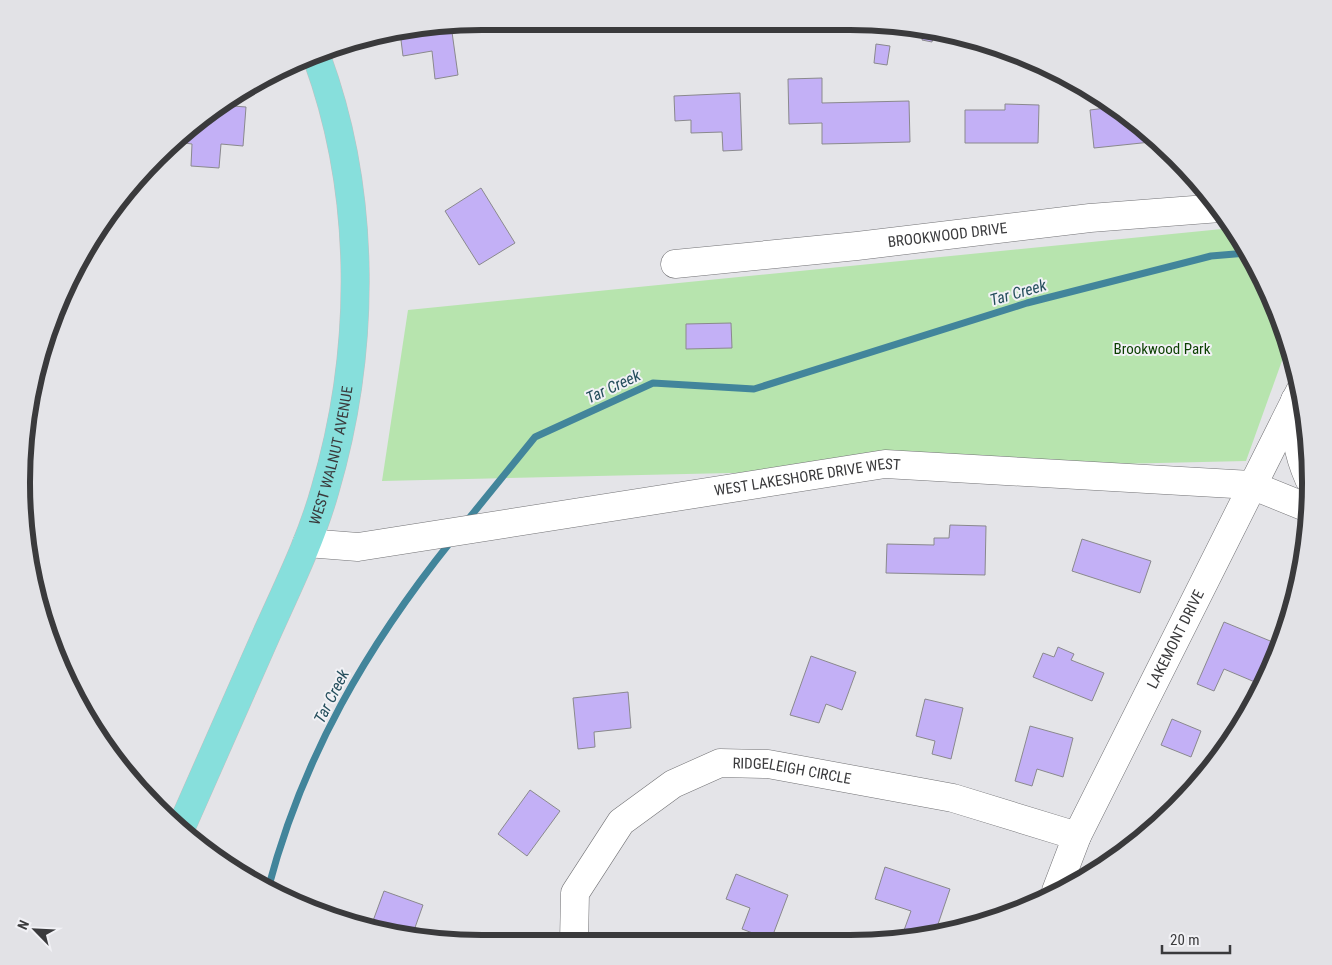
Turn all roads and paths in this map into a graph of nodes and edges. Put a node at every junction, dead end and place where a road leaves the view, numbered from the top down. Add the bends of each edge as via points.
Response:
1 (318, 61) edge
2 (1209, 209) edge
3 (675, 264) dead end
4 (1294, 401) edge
5 (1295, 408) edge
6 (1301, 455) edge
7 (1251, 485) junction
8 (1301, 505) edge
9 (307, 543) junction
10 (183, 822) edge
11 (1077, 836) junction
12 (1059, 883) edge
13 (574, 935) edge

1 - 9 main road, WEST WALNUT AVENUE via 330,95 347,177 355,271 354,321 350,378 339,438
2 - 3 street, BROOKWOOD DRIVE via 1090,218
4 - 7 street, LAKEMONT DRIVE
5 - 6 street via 1294,421
7 - 8 street, WEST LAKESHORE DRIVE WEST
7 - 9 street, WEST LAKESHORE DRIVE WEST via 885,464 358,547
7 - 11 street, LAKEMONT DRIVE
9 - 10 main road, WEST WALNUT AVENUE
11 - 12 street, LAKEMONT DRIVE
11 - 13 street, RIDGELEIGH CIRCLE via 954,798 768,764 720,763 673,784 621,822 575,892

